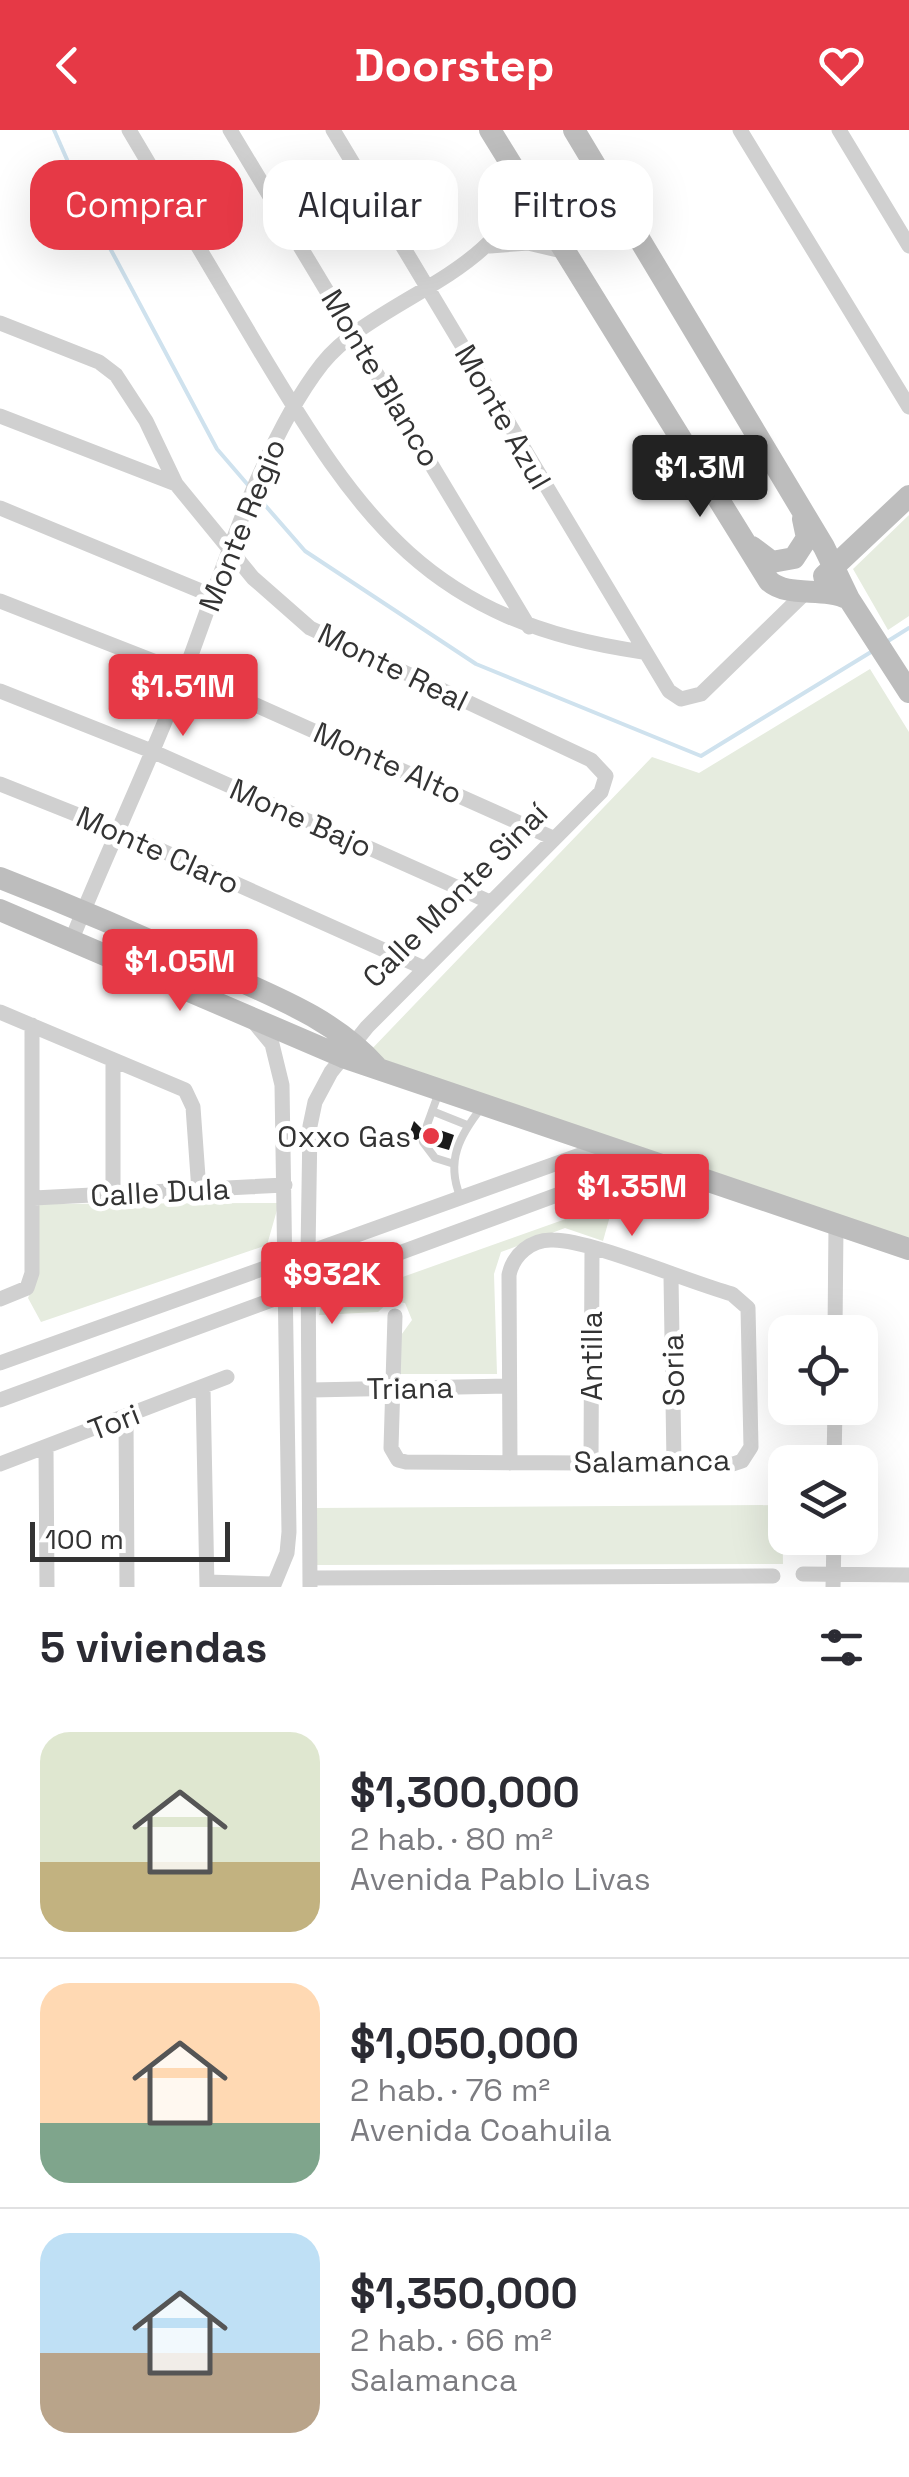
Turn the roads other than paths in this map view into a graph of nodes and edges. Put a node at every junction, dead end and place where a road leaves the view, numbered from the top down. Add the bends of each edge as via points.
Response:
1 (129, 130) edge
2 (230, 130) edge
3 (333, 130) edge
4 (490, 130) edge
5 (574, 130) edge
6 (740, 130) edge
7 (839, 130) edge
8 (508, 160) edge
9 (909, 246) edge
10 (483, 250) edge
11 (558, 250) edge
12 (562, 251) joint
13 (425, 285) junction
14 (0, 323) edge
15 (354, 331) junction
16 (293, 405) junction
17 (909, 407) edge
18 (0, 416) edge
19 (176, 484) junction
20 (909, 496) edge
21 (799, 506) junction
22 (0, 508) edge
23 (742, 538) junction
24 (230, 553) junction
25 (835, 566) junction
26 (808, 590) junction
27 (213, 596) junction
28 (0, 602) edge
29 (852, 604) junction
30 (529, 627) junction
31 (643, 652) junction
32 (184, 673) junction
33 (0, 692) edge
34 (909, 692) edge
35 (154, 752) junction
36 (606, 776) joint
37 (0, 784) edge
38 (118, 831) junction
39 (553, 838) junction
40 (0, 878) edge
41 (490, 902) junction
42 (0, 910) edge
43 (84, 910) junction
44 (72, 938) junction
45 (424, 968) junction
46 (0, 1012) edge
47 (246, 1014) junction
48 (32, 1025) junction
49 (349, 1050) junction
50 (112, 1060) junction
51 (440, 1088) junction
52 (484, 1104) junction
53 (432, 1112) junction
54 (427, 1125) dead end
55 (467, 1126) junction
56 (423, 1142) dead end
57 (605, 1146) junction
58 (650, 1161) junction
59 (451, 1163) junction
60 (285, 1185) junction
61 (199, 1190) junction
62 (113, 1194) junction
63 (460, 1196) junction
64 (34, 1198) junction
65 (836, 1225) junction
66 (592, 1248) junction
67 (909, 1249) edge
68 (308, 1252) junction
69 (286, 1260) junction
70 (671, 1277) junction
71 (309, 1286) junction
72 (287, 1294) junction
73 (0, 1299) edge
74 (835, 1315) edge
75 (395, 1316) dead end
76 (0, 1363) edge
77 (227, 1377) dead end
78 (508, 1386) junction
79 (202, 1388) junction
80 (392, 1388) junction
81 (311, 1390) junction
82 (0, 1400) edge
83 (126, 1417) junction
84 (46, 1449) junction
85 (674, 1462) junction
86 (510, 1463) junction
87 (591, 1463) junction
88 (0, 1464) edge
89 (834, 1555) edge
90 (803, 1574) dead end
91 (909, 1575) edge
92 (774, 1576) dead end
93 (833, 1580) edge
94 (310, 1582) edge
95 (750, 1582) edge
96 (374, 1583) edge
97 (207, 1585) edge
98 (272, 1585) edge
99 (47, 1587) edge
100 (127, 1587) edge

1 - 16 street
2 - 15 street, Monte Blanco
3 - 13 street, Monte Azul
4 - 8 street
5 - 21 street
6 - 17 street
7 - 9 street
10 - 13 street, Monte Regio
11 - 12 street
12 - 23 street
13 - 15 street, Monte Regio
13 - 31 street, Monte Azul
14 - 19 street, Monte Real via 116,375
15 - 16 street, Monte Regio
15 - 30 street, Monte Blanco
16 - 24 street, Monte Regio
16 - 30 street via 358,502 398,545 450,585
18 - 19 street
19 - 24 street, Monte Real
20 - 25 street
21 - 23 street via 807,538 794,558 772,562
21 - 25 street
22 - 27 street
23 - 26 street via 774,586
24 - 27 street, Monte Regio
24 - 36 street, Monte Real via 269,596 338,644 591,760
25 - 26 street
25 - 29 street
26 - 29 street via 830,590
26 - 31 street, Monte Azul via 694,697 681,698 664,685
27 - 32 street, Monte Regio
28 - 32 street, Monte Alto
29 - 34 street
30 - 31 street
32 - 35 street, Monte Regio
32 - 39 street, Monte Alto
33 - 35 street, Mone Bajo
35 - 38 street, Monte Regio
35 - 41 street, Mone Bajo
36 - 39 street, Calle Monte Sinaí via 601,792
37 - 38 street, Monte Claro
38 - 43 street, Monte Regio
38 - 45 street, Monte Claro
39 - 41 street, Calle Monte Sinaí
40 - 43 street
41 - 45 street, Calle Monte Sinaí
42 - 44 street
43 - 44 street, Monte Regio
43 - 49 street via 318,1017
44 - 47 street
45 - 49 street, Calle Monte Sinaí
46 - 48 street
47 - 49 street
47 - 60 street via 279,1062
48 - 50 street
48 - 64 street
49 - 51 street
49 - 68 street, Calle Monte Sinaí via 322,1086 310,1126
50 - 61 street via 191,1096
50 - 62 street
51 - 52 street
51 - 53 lane
52 - 55 lane
52 - 57 street
53 - 54 lane
53 - 55 lane
55 - 59 lane
56 - 59 lane via 435,1158
57 - 58 street
57 - 63 street
58 - 65 street
58 - 71 street
59 - 63 lane
60 - 61 street, Calle Dula
60 - 69 street
61 - 62 street, Calle Dula
62 - 64 street, Calle Dula
63 - 68 street
64 - 73 street via 31,1282
65 - 67 street
65 - 74 street
66 - 70 street, Salamanca
66 - 78 street, Salamanca via 550,1239 534,1243 512,1263
66 - 87 street, Antilla
68 - 69 street
68 - 71 street, Calle Monte Sinaí
69 - 72 street
69 - 76 street
70 - 85 street, Soria
70 - 85 street, Salamanca via 732,1294 751,1319 748,1456 733,1464
71 - 72 street
71 - 81 street, Calle Monte Sinaí
72 - 82 street
72 - 98 street via 288,1542
75 - 80 street
77 - 79 street, Tori
78 - 80 street, Triana
78 - 86 street
79 - 83 street, Tori
79 - 97 street
80 - 81 street, Triana
80 - 86 street, Salamanca via 391,1448 398,1460
81 - 94 street, Calle Monte Sinaí
83 - 84 street, Tori
83 - 100 street
84 - 88 street, Tori
84 - 99 street
85 - 87 street, Salamanca
86 - 87 street, Salamanca
89 - 93 street
90 - 93 street
91 - 93 street
92 - 95 street
94 - 96 street
95 - 96 street
97 - 98 street

